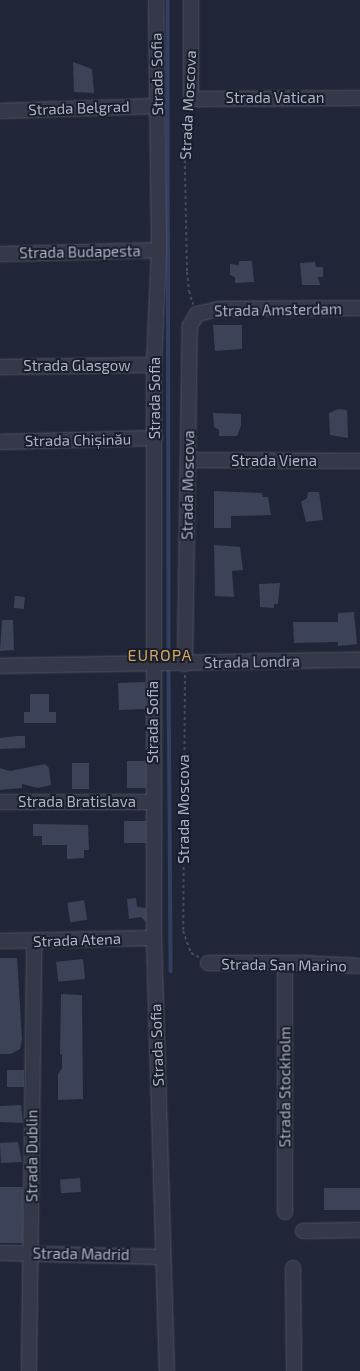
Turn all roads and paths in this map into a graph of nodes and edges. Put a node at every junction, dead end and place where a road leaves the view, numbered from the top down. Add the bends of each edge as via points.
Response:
1 (156, 0) edge
2 (191, 0) edge
3 (360, 98) edge
4 (191, 99) junction
5 (158, 106) junction
6 (0, 111) edge
7 (159, 250) junction
8 (0, 254) edge
9 (360, 308) edge
10 (197, 314) junction
11 (154, 365) junction
12 (0, 367) edge
13 (155, 438) junction
14 (0, 442) edge
15 (189, 460) junction
16 (360, 461) edge
17 (360, 660) edge
18 (169, 665) junction
19 (0, 666) edge
20 (0, 802) edge
21 (153, 802) junction
22 (154, 938) junction
23 (0, 941) edge
24 (34, 941) junction
25 (208, 963) joint
26 (286, 963) junction
27 (360, 966) edge
28 (285, 1212) dead end
29 (360, 1230) edge
30 (303, 1231) dead end
31 (0, 1253) edge
32 (32, 1253) junction
33 (163, 1257) junction
34 (293, 1268) dead end
35 (29, 1371) edge
36 (167, 1371) edge
37 (294, 1371) edge

1 - 5 street, Strada Sofia
2 - 4 street, Strada Moscova
3 - 4 street, Strada Vatican
4 - 10 path, Strada Moscova via 184,118 188,272 189,292
5 - 6 street, Strada Belgrad
5 - 7 street, Strada Sofia
7 - 8 street, Strada Budapesta
7 - 11 street, Strada Sofia
9 - 10 street, Strada Amsterdam via 218,309
10 - 15 street, Strada Moscova via 190,326
11 - 12 street, Strada Glasgow
11 - 13 street, Strada Sofia
13 - 14 street, Strada Chișinău
13 - 18 street, Strada Sofia
15 - 16 street, Strada Viena
15 - 18 street, Strada Moscova
17 - 18 street, Strada Londra
18 - 19 street, Strada Londra
18 - 21 street, Strada Sofia
18 - 25 path, Strada Moscova via 183,931 191,953
20 - 21 street, Strada Bratislava
21 - 22 street, Strada Sofia
22 - 24 street, Strada Atena
22 - 33 street, Strada Sofia
23 - 24 street, Strada Atena
24 - 32 street, Strada Dublin
25 - 26 street, Strada San Marino
26 - 27 street, Strada San Marino
26 - 28 street, Strada Stockholm
29 - 30 street
31 - 32 street, Strada Madrid
32 - 33 street, Strada Madrid
32 - 35 street, Strada Dublin
33 - 36 street, Strada Sofia
34 - 37 street

